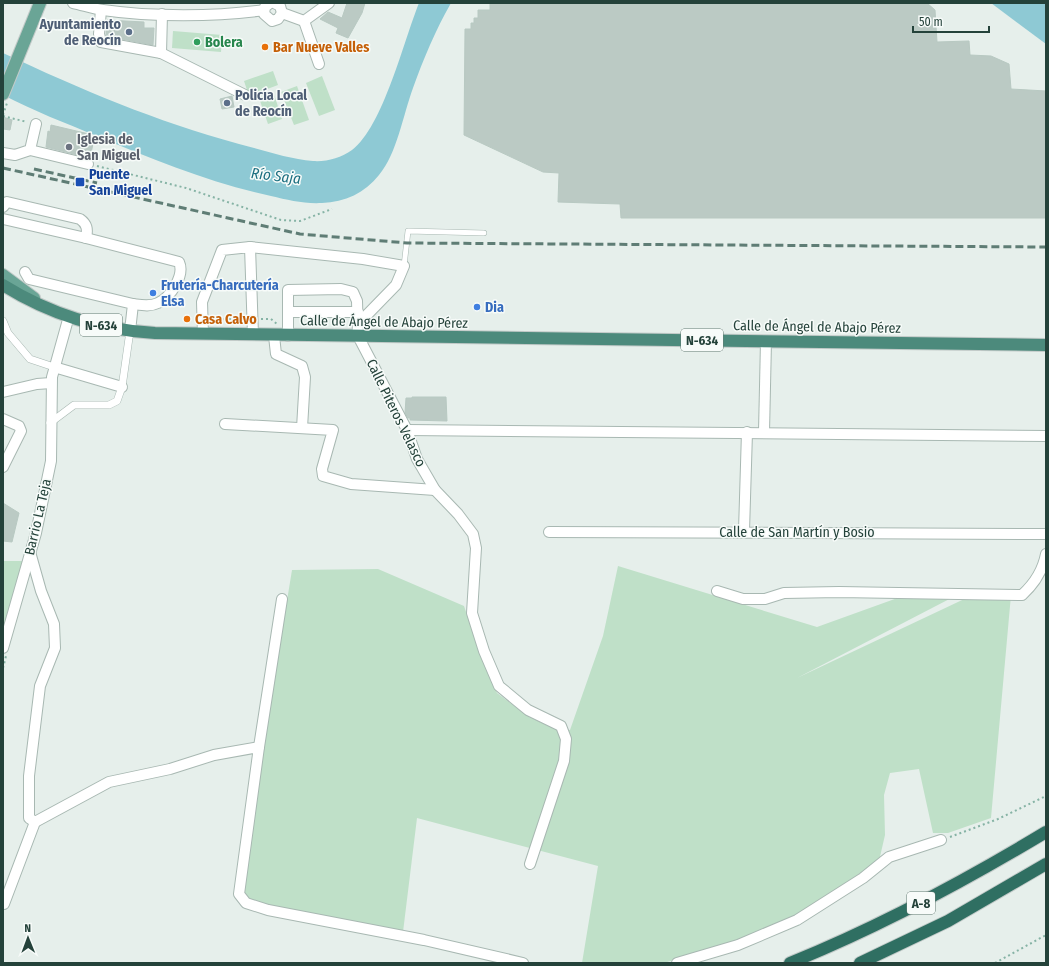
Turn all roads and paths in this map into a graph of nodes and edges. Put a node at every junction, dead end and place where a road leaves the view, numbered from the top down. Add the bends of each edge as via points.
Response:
1 (40, 3) edge
2 (73, 3) edge
3 (274, 3) edge
4 (329, 3) edge
5 (267, 7) edge
6 (245, 8) edge
7 (101, 10) junction
8 (282, 13) junction
9 (162, 14) junction
10 (304, 21) junction
11 (161, 52) junction
12 (319, 64) dead end
13 (245, 95) dead end
14 (5, 98) edge
15 (3, 116) edge
16 (36, 124) joint
17 (30, 150) junction
18 (3, 153) edge
19 (88, 164) joint
20 (3, 207) edge
21 (332, 209) dead end
22 (3, 219) edge
23 (484, 233) dead end
24 (86, 238) junction
25 (250, 247) junction
26 (404, 266) junction
27 (24, 272) dead end
28 (3, 274) edge
29 (3, 285) edge
30 (133, 304) junction
31 (50, 309) junction
32 (288, 312) junction
33 (358, 312) junction
34 (69, 316) junction
35 (3, 321) edge
36 (358, 330) junction
37 (130, 331) junction
38 (203, 334) junction
39 (254, 336) junction
40 (274, 336) junction
41 (288, 336) junction
42 (766, 342) junction
43 (1046, 345) edge
44 (54, 367) junction
45 (51, 383) junction
46 (122, 387) junction
47 (3, 392) edge
48 (3, 419) edge
49 (50, 423) junction
50 (225, 424) dead end
51 (302, 428) junction
52 (407, 430) junction
53 (747, 432) junction
54 (764, 432) junction
55 (1046, 436) edge
56 (3, 467) edge
57 (435, 490) junction
58 (549, 532) dead end
59 (744, 532) junction
60 (1046, 534) edge
61 (30, 552) junction
62 (1046, 554) edge
63 (717, 591) dead end
64 (282, 599) dead end
65 (3, 648) edge
66 (259, 747) junction
67 (1046, 796) edge
68 (35, 822) junction
69 (1046, 832) edge
70 (941, 840) joint
71 (530, 864) dead end
72 (1046, 864) edge
73 (3, 905) edge
74 (1046, 935) edge
75 (523, 963) edge
76 (677, 963) edge
77 (790, 963) edge
78 (860, 963) edge
79 (995, 963) edge

1 - 14 main road
2 - 7 street
3 - 8 street via 280,6
4 - 10 street
5 - 6 street
5 - 8 street via 265,17 272,21 278,19
6 - 9 street
7 - 9 street
7 - 11 street via 101,42
8 - 10 street
9 - 11 street
10 - 12 street
11 - 13 street
14 - 15 path
15 - 16 path
16 - 17 street
17 - 18 street via 15,155
17 - 19 street
19 - 21 path via 186,188 281,220 300,221
20 - 24 street via 7,202 80,219 88,230
22 - 24 street
23 - 26 lane via 408,232
24 - 30 street via 179,262 182,267 179,280 163,300 154,305
25 - 26 street
25 - 38 street via 222,250 202,302
25 - 39 street
26 - 36 street via 396,285
27 - 30 street via 29,279
28 - 31 main road, N-634
29 - 31 highway, N-634
30 - 37 street
31 - 34 highway, N-634
32 - 33 street
32 - 33 street via 288,290 341,289 353,292
32 - 41 street
33 - 36 street
34 - 37 highway, N-634
34 - 44 street, Barrio La Teja
35 - 44 street via 8,333 30,359
36 - 41 highway, Calle de Ángel de Abajo Pérez / N-634
36 - 42 highway, Calle de Ángel de Abajo Pérez / N-634
36 - 52 street, Calle Piteros Velasco
37 - 38 highway, Calle de Ángel de Abajo Pérez / N-634
37 - 46 street
38 - 39 highway, Calle de Ángel de Abajo Pérez / N-634
39 - 40 highway, Calle de Ángel de Abajo Pérez / N-634
40 - 41 highway, Calle de Ángel de Abajo Pérez / N-634
40 - 51 street via 276,354 302,366 305,377
42 - 43 highway, Calle de Ángel de Abajo Pérez / N-634
42 - 54 street
44 - 45 street, Barrio La Teja
44 - 46 street
45 - 47 street
45 - 49 street, Barrio La Teja
46 - 49 street via 117,402 109,405 74,405
48 - 56 street via 19,426 21,431
49 - 61 street, Barrio La Teja via 51,461
50 - 51 street
51 - 57 street via 333,430 323,465 323,476 351,484
52 - 53 street
52 - 57 street, Calle Piteros Velasco via 417,459
53 - 54 street
53 - 59 street
54 - 55 street
57 - 71 street, Calle Piteros Velasco via 473,534 476,548 472,614 499,686 528,710 561,726 566,739 564,761
58 - 59 street, Calle de San Martín y Bosio
59 - 60 street, Calle de San Martín y Bosio
61 - 65 street, Barrio La Teja
61 - 68 street via 54,624 55,648 40,686 33,729 28,776 29,818
62 - 63 street via 1031,587 1022,595 831,592 784,593 766,599 742,599
64 - 66 street
66 - 68 street via 214,755 170,769 109,782
66 - 75 street via 239,894 246,903 268,910 424,940
67 - 70 path via 998,819
68 - 73 street
69 - 77 highway, A-8 via 924,902
70 - 76 street via 889,858 863,878 797,920 738,945
72 - 78 highway, A-8 via 948,921
74 - 79 path

